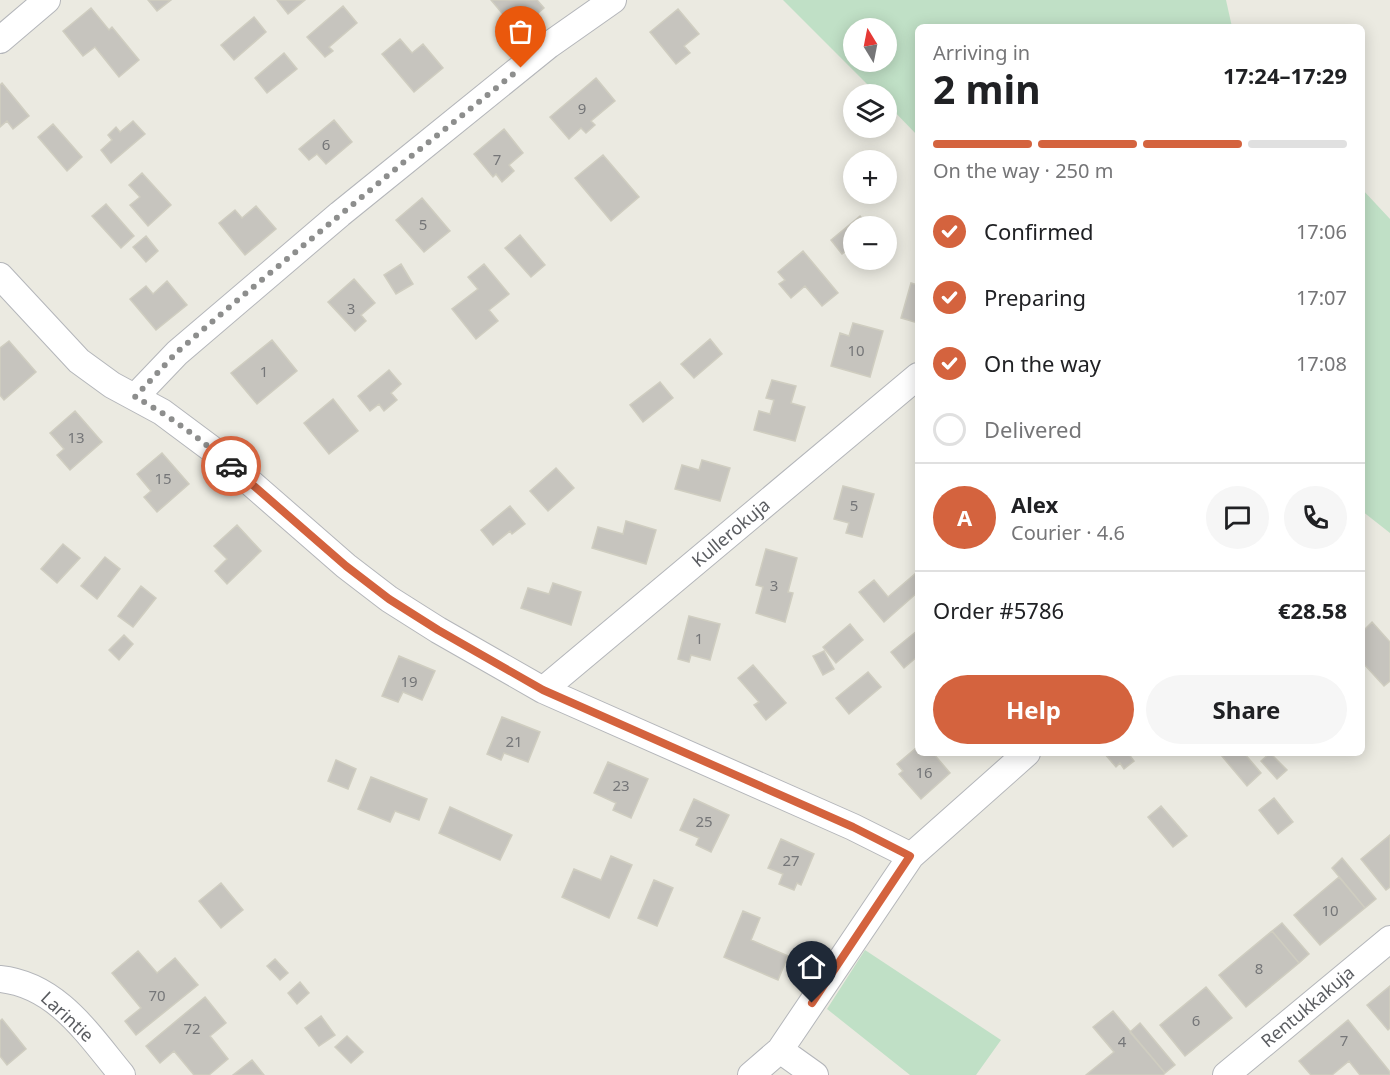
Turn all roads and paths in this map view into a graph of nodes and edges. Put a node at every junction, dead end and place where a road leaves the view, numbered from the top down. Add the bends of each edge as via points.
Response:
1 (47, 0) edge
2 (614, 0) edge
3 (0, 40) edge
4 (0, 276) edge
5 (915, 379) edge
6 (135, 397) junction
7 (543, 690) junction
8 (1024, 756) edge
9 (910, 856) junction
10 (1390, 939) edge
11 (0, 979) edge
12 (780, 1050) junction
13 (122, 1075) edge
14 (751, 1075) edge
15 (815, 1075) edge
16 (1226, 1075) edge

1 - 3 street
2 - 6 street via 549,45 315,235 177,352
4 - 6 street via 80,361
5 - 7 street, Kullerokuja
6 - 7 street via 213,450 389,599
7 - 9 street
8 - 9 street
9 - 12 street
10 - 16 street, Rentukkakuja
11 - 13 street, Larintie via 30,985 60,1005
12 - 14 street
12 - 15 street

